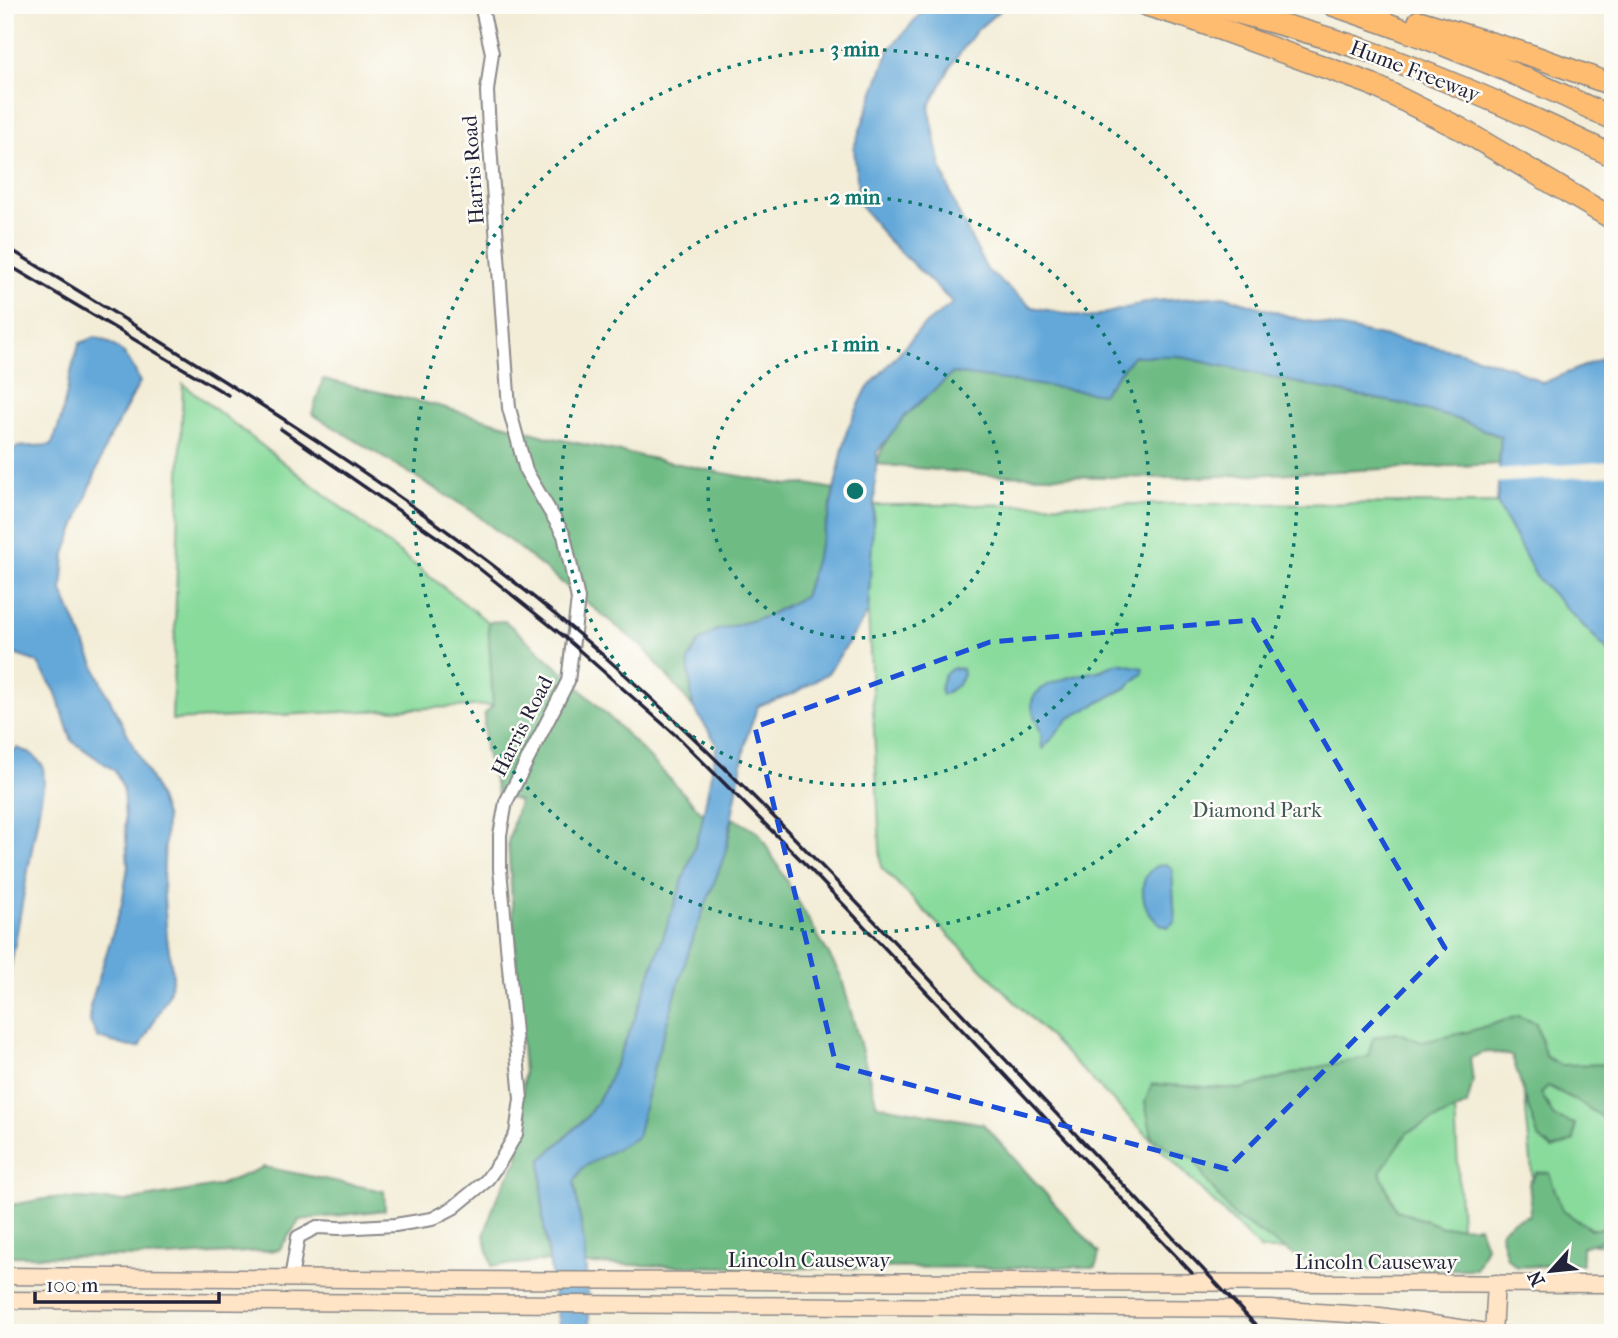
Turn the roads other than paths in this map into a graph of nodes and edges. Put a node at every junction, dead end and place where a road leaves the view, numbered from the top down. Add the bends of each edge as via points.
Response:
1 (481, 5) edge
2 (1147, 5) edge
3 (1209, 5) edge
4 (1333, 5) edge
5 (1352, 5) edge
6 (1613, 85) edge
7 (1613, 119) edge
8 (1613, 156) edge
9 (1613, 219) edge
10 (5, 1276) edge
11 (291, 1279) junction
12 (1496, 1283) junction
13 (1613, 1284) edge
14 (5, 1300) edge
15 (291, 1303) junction
16 (1493, 1333) edge

1 - 11 street, Harris Road via 492,53 487,90 509,408 526,471 564,535 578,599 568,681 506,802 500,835 521,1100 516,1134 486,1181 432,1219 317,1227 298,1237
2 - 9 highway via 1371,83 1510,156
3 - 8 highway, Hume Freeway via 1366,51 1451,83
4 - 7 highway, Hume Freeway via 1501,66
5 - 6 highway via 1533,56
10 - 11 main road, Lincoln Causeway
11 - 12 main road, Lincoln Causeway
11 - 15 main road
12 - 13 main road, Lincoln Causeway
12 - 16 main road
14 - 15 main road
15 - 16 main road via 1270,1309 1380,1316

